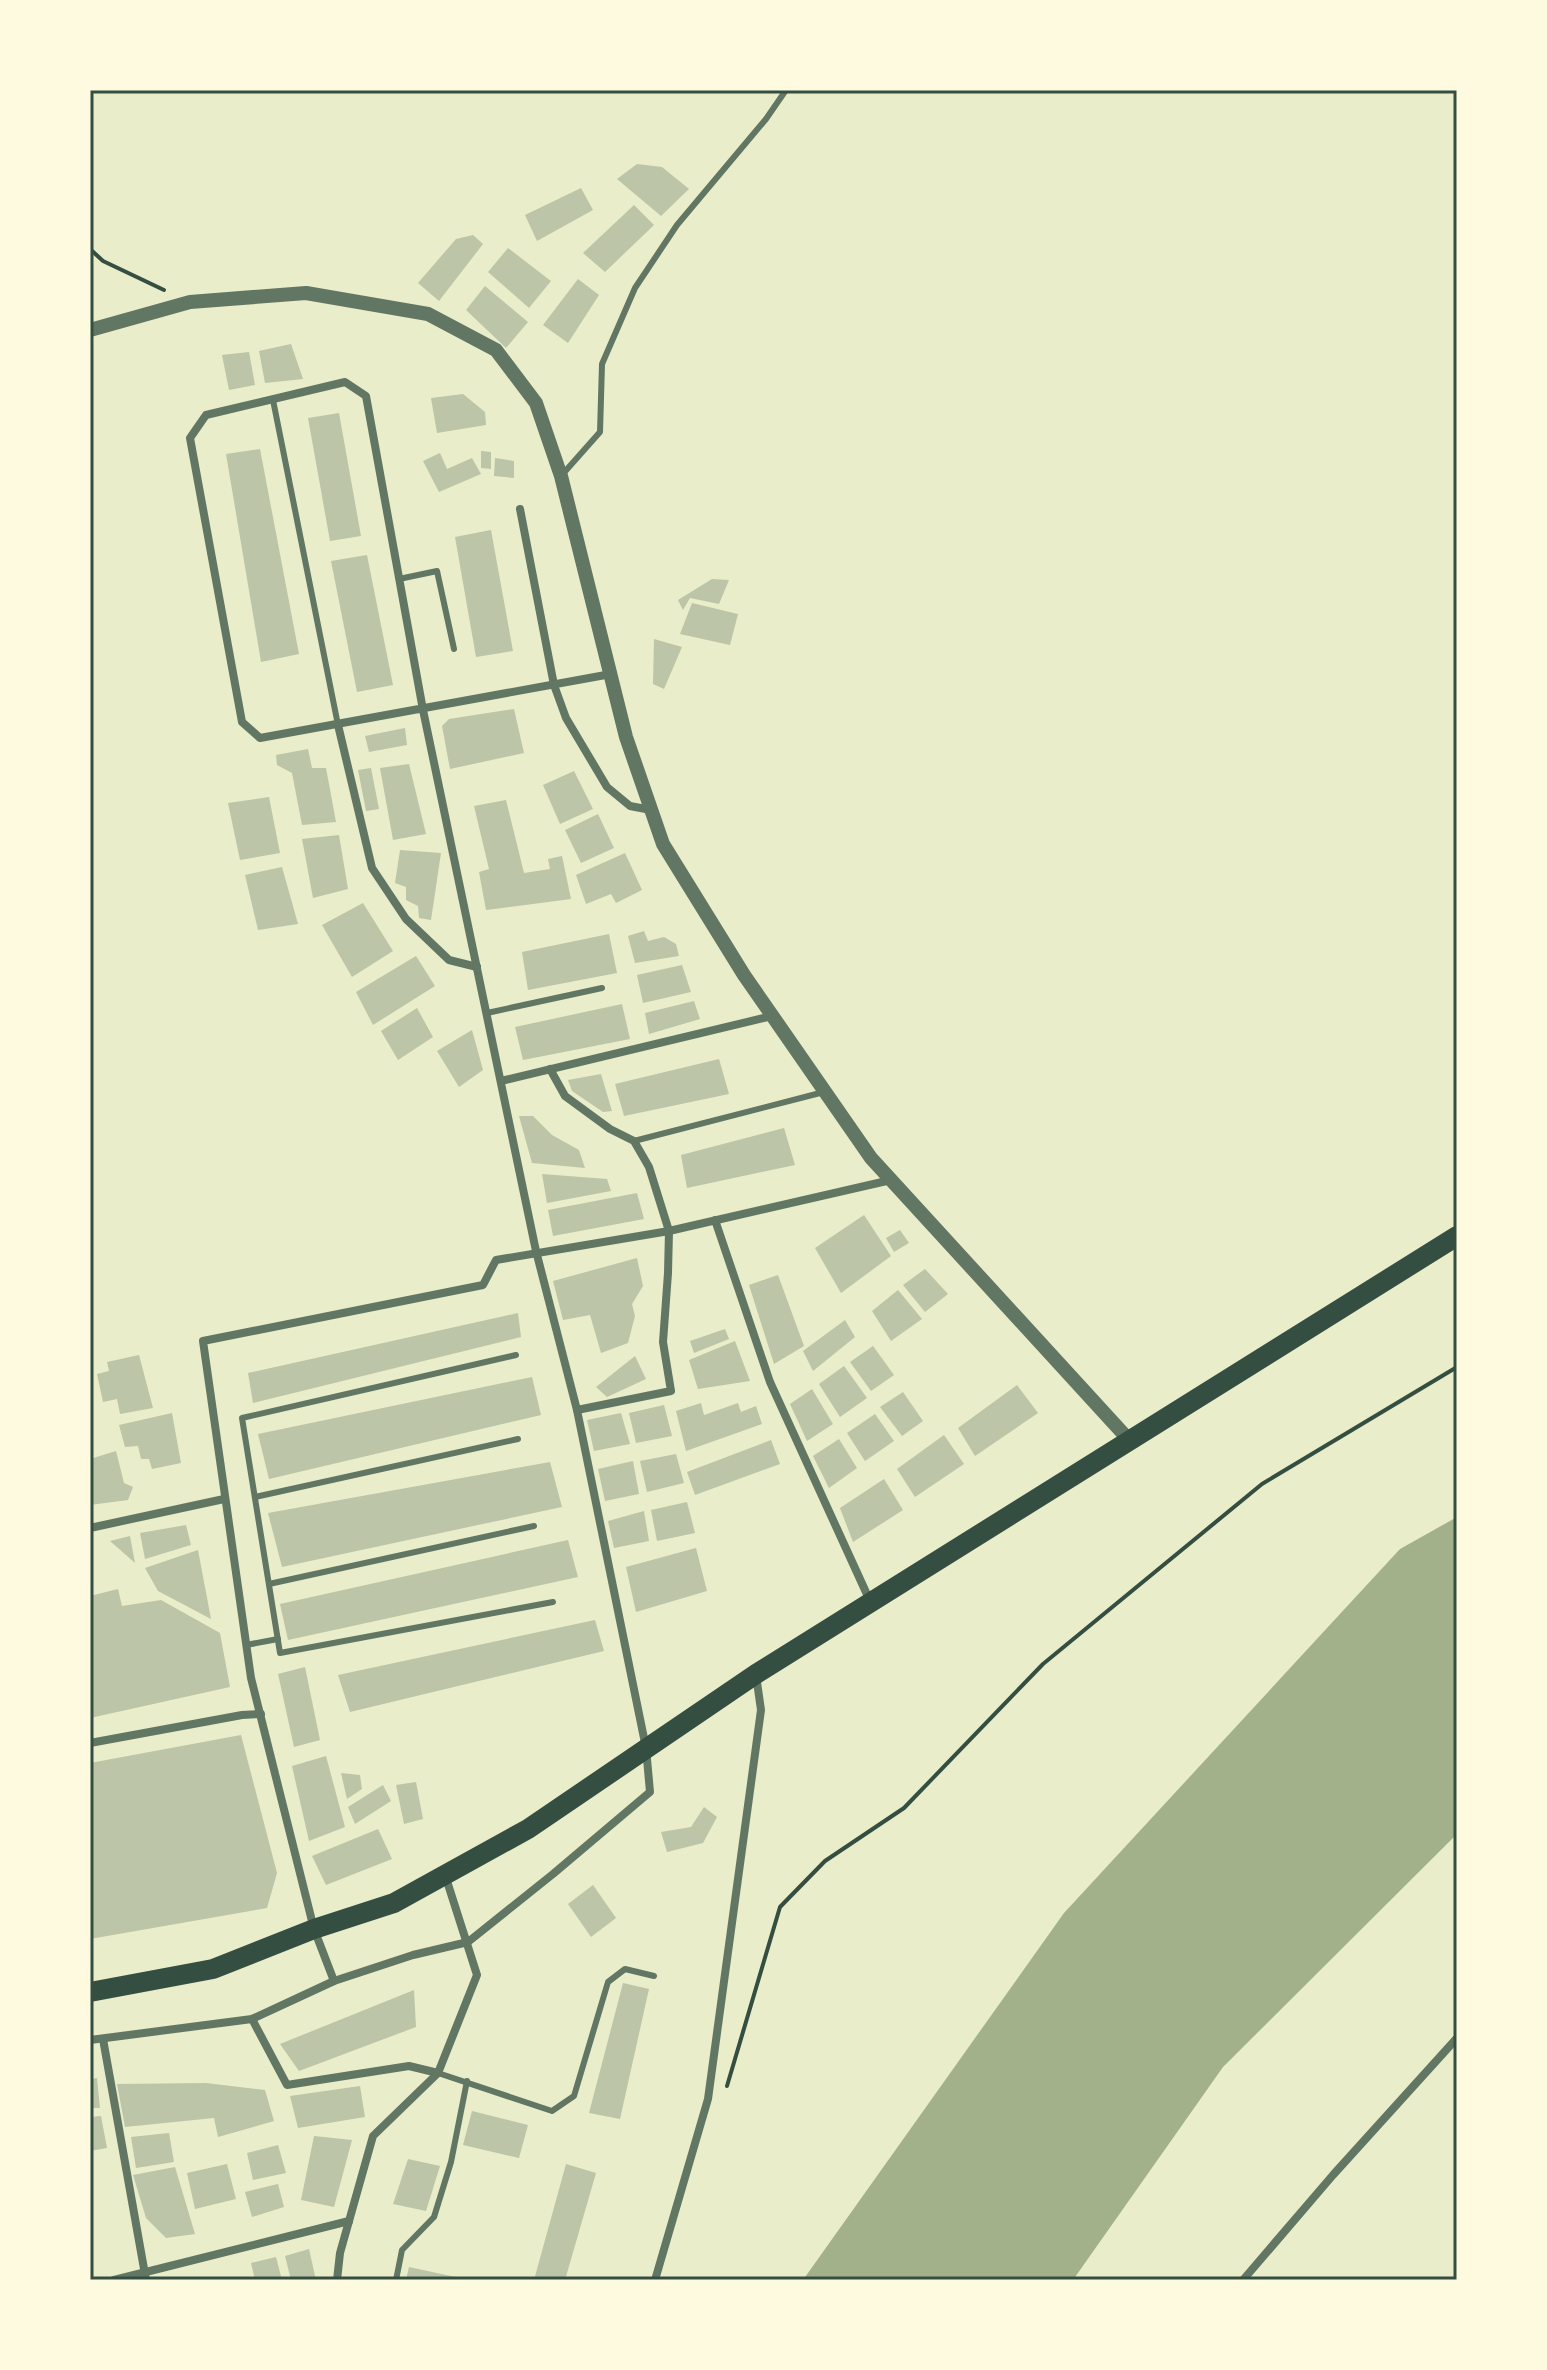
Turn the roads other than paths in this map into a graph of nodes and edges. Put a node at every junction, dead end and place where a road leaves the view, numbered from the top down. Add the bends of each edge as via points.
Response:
1 (786, 90) edge
2 (90, 330) edge
3 (273, 400) junction
4 (561, 476) junction
5 (520, 509) dead end
6 (399, 579) junction
7 (454, 649) dead end
8 (611, 674) junction
9 (554, 685) junction
10 (423, 710) junction
11 (338, 725) junction
12 (652, 810) junction
13 (477, 967) junction
14 (602, 988) dead end
15 (487, 1013) junction
16 (773, 1015) junction
17 (550, 1069) junction
18 (501, 1081) junction
19 (826, 1092) junction
20 (634, 1141) junction
21 (891, 1180) junction
22 (715, 1220) junction
23 (669, 1231) junction
24 (1457, 1236) edge
25 (536, 1251) junction
26 (516, 1355) dead end
27 (577, 1410) junction
28 (518, 1439) dead end
29 (1130, 1441) junction
30 (255, 1497) junction
31 (224, 1499) junction
32 (534, 1526) dead end
33 (90, 1528) edge
34 (269, 1584) junction
35 (553, 1602) dead end
36 (871, 1604) junction
37 (278, 1639) junction
38 (246, 1645) junction
39 (756, 1674) junction
40 (261, 1714) junction
41 (90, 1743) edge
42 (646, 1748) junction
43 (444, 1873) junction
44 (314, 1929) junction
45 (468, 1942) junction
46 (654, 1976) dead end
47 (334, 1981) junction
48 (90, 1992) edge
49 (252, 2019) junction
50 (1457, 2038) edge
51 (103, 2039) junction
52 (90, 2040) edge
53 (438, 2073) junction
54 (467, 2081) junction
55 (349, 2221) junction
56 (145, 2276) edge
57 (114, 2280) edge
58 (337, 2280) edge
59 (396, 2280) edge
60 (655, 2280) edge
61 (1243, 2280) edge

1 - 4 lane via 677,225 635,288 602,364 600,432
2 - 4 street via 190,302 306,293 428,314 496,350 536,403
3 - 6 street via 345,382 366,396
3 - 11 lane
3 - 11 street via 206,415 190,438 242,722 260,738
4 - 8 street
5 - 9 street
6 - 7 lane via 437,571
6 - 10 street
8 - 9 street
8 - 12 street
9 - 10 street
9 - 12 street via 566,718 607,787 630,806
10 - 11 street
10 - 13 street
11 - 13 street via 372,868 406,919 438,950 449,960
12 - 16 street via 663,844
13 - 15 street
14 - 15 lane
15 - 18 street
16 - 17 street
16 - 19 street
17 - 18 street
17 - 20 street via 565,1096
18 - 25 street
19 - 20 lane
19 - 21 street
20 - 23 street via 649,1167
21 - 22 street
21 - 29 street
22 - 23 street
22 - 36 street via 770,1382
23 - 25 street
23 - 27 street via 663,1342 671,1391
24 - 29 main road
25 - 27 street
25 - 31 street via 496,1260 483,1285 203,1341
26 - 30 lane via 242,1418
27 - 42 street
28 - 30 lane
29 - 36 main road
30 - 34 lane
31 - 33 street
31 - 38 street
32 - 34 lane
34 - 37 lane
35 - 37 lane via 280,1653
36 - 39 main road
37 - 38 lane
38 - 40 street
39 - 42 main road
39 - 60 street via 761,1710 708,2099
40 - 41 street
40 - 44 street
42 - 43 main road via 528,1829
42 - 45 street via 650,1792
43 - 44 main road via 394,1903
43 - 45 street
44 - 47 street
44 - 48 main road via 213,1969
45 - 47 street
45 - 53 street via 477,1975
46 - 54 lane via 625,1969 608,1982 574,2096 552,2111
47 - 49 street
49 - 51 street
49 - 53 street via 287,2085 409,2066
50 - 61 street
51 - 52 street
51 - 56 street
53 - 54 lane
53 - 55 street via 373,2136
54 - 59 lane via 434,2217 402,2250
55 - 56 street
55 - 58 street
56 - 57 street

